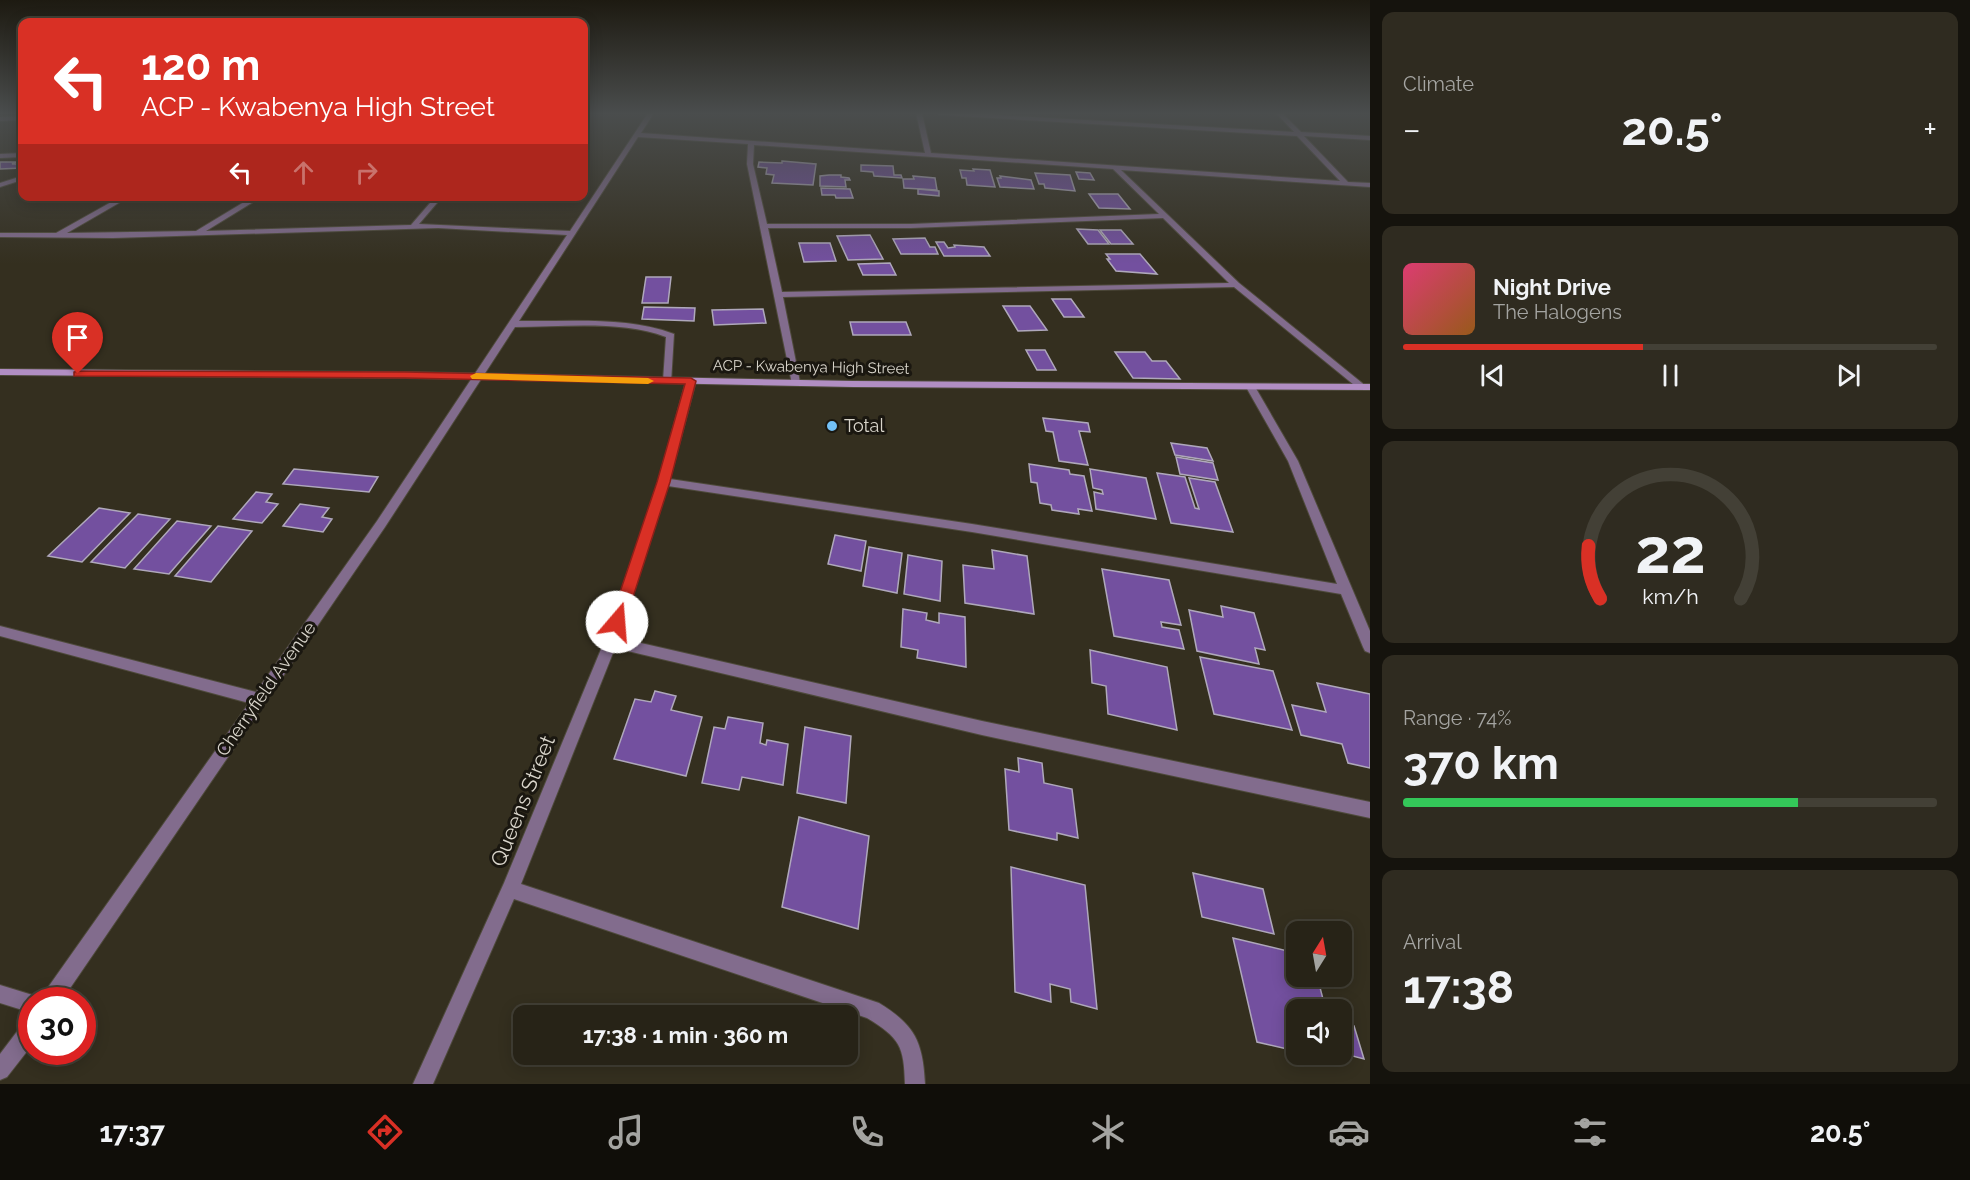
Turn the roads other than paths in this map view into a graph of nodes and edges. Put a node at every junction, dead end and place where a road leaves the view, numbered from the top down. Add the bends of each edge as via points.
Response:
1 (618, 164) edge
2 (750, 164) edge
3 (1076, 164) edge
4 (1327, 164) edge
5 (1113, 166) junction
6 (18, 179) edge
7 (1346, 183) junction
8 (0, 185) edge
9 (1370, 185) edge
10 (119, 201) edge
11 (252, 201) edge
12 (436, 201) edge
13 (1164, 216) junction
14 (763, 226) junction
15 (413, 227) junction
16 (198, 233) junction
17 (573, 233) junction
18 (0, 235) edge
19 (56, 236) junction
20 (1236, 285) junction
21 (778, 295) junction
22 (514, 324) junction
23 (0, 372) edge
24 (479, 376) junction
25 (668, 381) junction
26 (691, 381) junction
27 (795, 382) junction
28 (1251, 387) junction
29 (1366, 387) edge
30 (664, 482) junction
31 (1346, 590) junction
32 (0, 631) edge
33 (611, 642) junction
34 (1370, 647) edge
35 (258, 699) junction
36 (1370, 810) edge
37 (510, 889) junction
38 (60, 987) edge
39 (0, 994) edge
40 (18, 1000) edge
41 (18, 1046) edge
42 (0, 1070) edge
43 (423, 1084) edge
44 (915, 1084) edge

1 - 17 street, Cherryfield Avenue
2 - 14 street
3 - 5 street
4 - 7 street
5 - 7 street
5 - 13 street
6 - 8 street
7 - 9 street
10 - 19 street
11 - 16 street
12 - 15 street
13 - 14 street via 911,226
13 - 20 street
14 - 21 street
15 - 16 street
15 - 17 street
16 - 19 street
17 - 22 street, Cherryfield Avenue
18 - 19 street
20 - 21 street
20 - 29 street
21 - 27 street
22 - 24 street, Cherryfield Avenue
22 - 25 street via 633,326 661,331 671,336
23 - 24 main road, ACP - Kwabenya High Street
24 - 25 main road, ACP - Kwabenya High Street
24 - 35 street, Cherryfield Avenue
25 - 26 main road, ACP - Kwabenya High Street
26 - 27 main road, ACP - Kwabenya High Street
26 - 30 street, Queens Street
27 - 28 main road, ACP - Kwabenya High Street
28 - 29 main road, ACP - Kwabenya High Street
28 - 31 street via 1293,461
30 - 31 street
30 - 33 street, Queens Street
31 - 34 street
32 - 35 street
33 - 36 street via 982,728
33 - 37 street, Queens Street
35 - 38 street, Cherryfield Avenue
37 - 43 street
37 - 44 street, Queens Street via 872,1010 896,1024 913,1047
39 - 40 street
41 - 42 street

